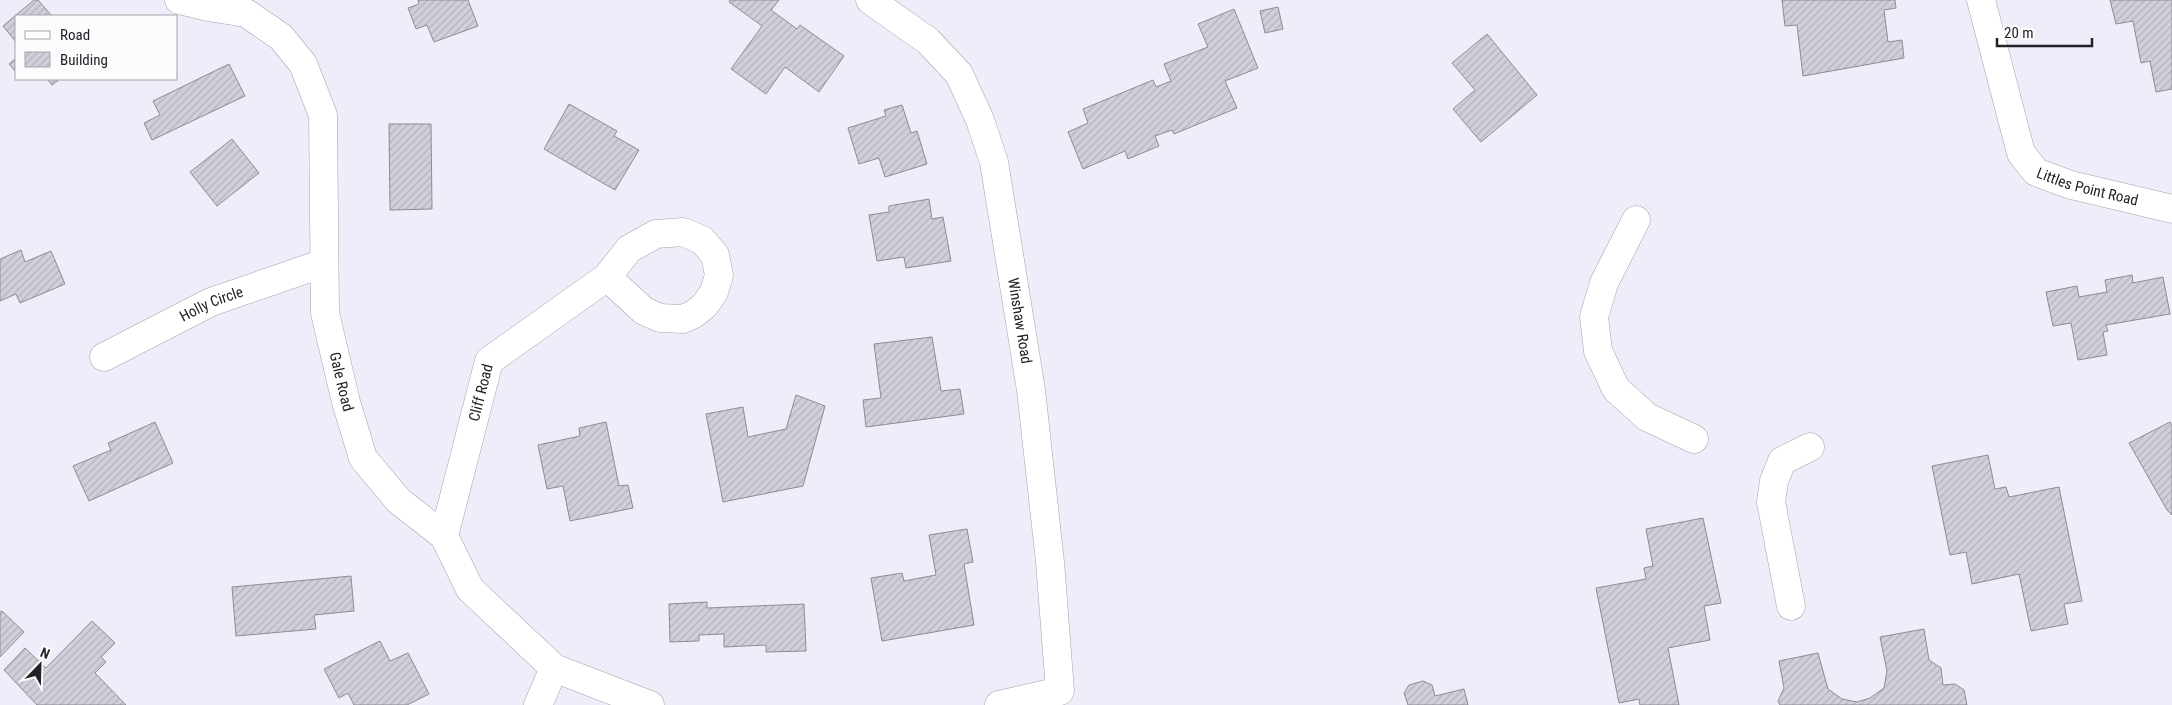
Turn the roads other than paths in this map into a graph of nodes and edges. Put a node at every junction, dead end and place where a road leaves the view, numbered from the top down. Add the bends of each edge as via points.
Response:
1 (178, 0) edge
2 (870, 0) edge
3 (1981, 0) edge
4 (2172, 209) edge
5 (1636, 220) dead end
6 (324, 263) junction
7 (607, 277) dead end
8 (104, 357) dead end
9 (1694, 439) dead end
10 (1810, 447) dead end
11 (444, 536) junction
12 (1791, 606) dead end
13 (554, 668) junction
14 (538, 705) edge
15 (650, 705) edge
16 (999, 705) edge

1 - 6 street, Gale Road via 246,13 281,37 302,64 323,115
2 - 16 street, Winshaw Road via 928,41 959,74 980,120 994,162 1031,390 1060,691
3 - 4 street, Littles Point Road via 2021,153 2036,172 2071,185
5 - 9 street via 1604,283 1596,308 1598,351 1616,389 1647,417
6 - 8 street, Holly Circle via 211,302
6 - 11 street, Gale Road via 325,313 363,458 399,501
7 - 11 street, Cliff Road via 489,361
10 - 12 street via 1782,461 1774,481 1772,502
11 - 13 street, Gale Road via 470,589
13 - 14 street
13 - 15 street, Gale Road

